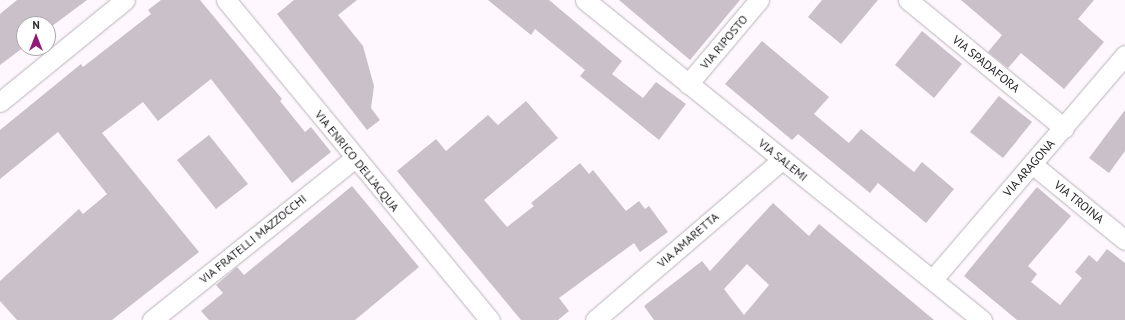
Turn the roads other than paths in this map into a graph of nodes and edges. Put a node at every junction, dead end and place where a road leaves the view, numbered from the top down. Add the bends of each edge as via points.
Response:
1 (125, 0) edge
2 (226, 0) edge
3 (585, 0) edge
4 (759, 0) edge
5 (908, 0) edge
6 (1125, 55) edge
7 (688, 84) junction
8 (0, 102) edge
9 (1064, 128) junction
10 (355, 158) junction
11 (782, 160) junction
12 (1032, 164) junction
13 (1125, 240) edge
14 (933, 280) junction
15 (152, 320) edge
16 (490, 320) edge
17 (595, 320) edge
18 (982, 320) edge

1 - 8 street
2 - 10 street, VIA ENRICO DELL'ACQUA
3 - 7 street, VIA SALEMI
4 - 7 street, VIA RIPOSTO
5 - 9 street, VIA SPADAFORA
6 - 9 street, VIA ARAGONA
7 - 11 street, VIA SALEMI
9 - 12 street, VIA ARAGONA
10 - 15 street, VIA FRATELLI MAZZOCCHI
10 - 16 street, VIA ENRICO DELL'ACQUA
11 - 14 street, VIA SALEMI
11 - 17 street, VIA AMARETTA
12 - 13 street, VIA TROINA
12 - 14 street, VIA ARAGONA
14 - 18 street, VIA SALEMI

